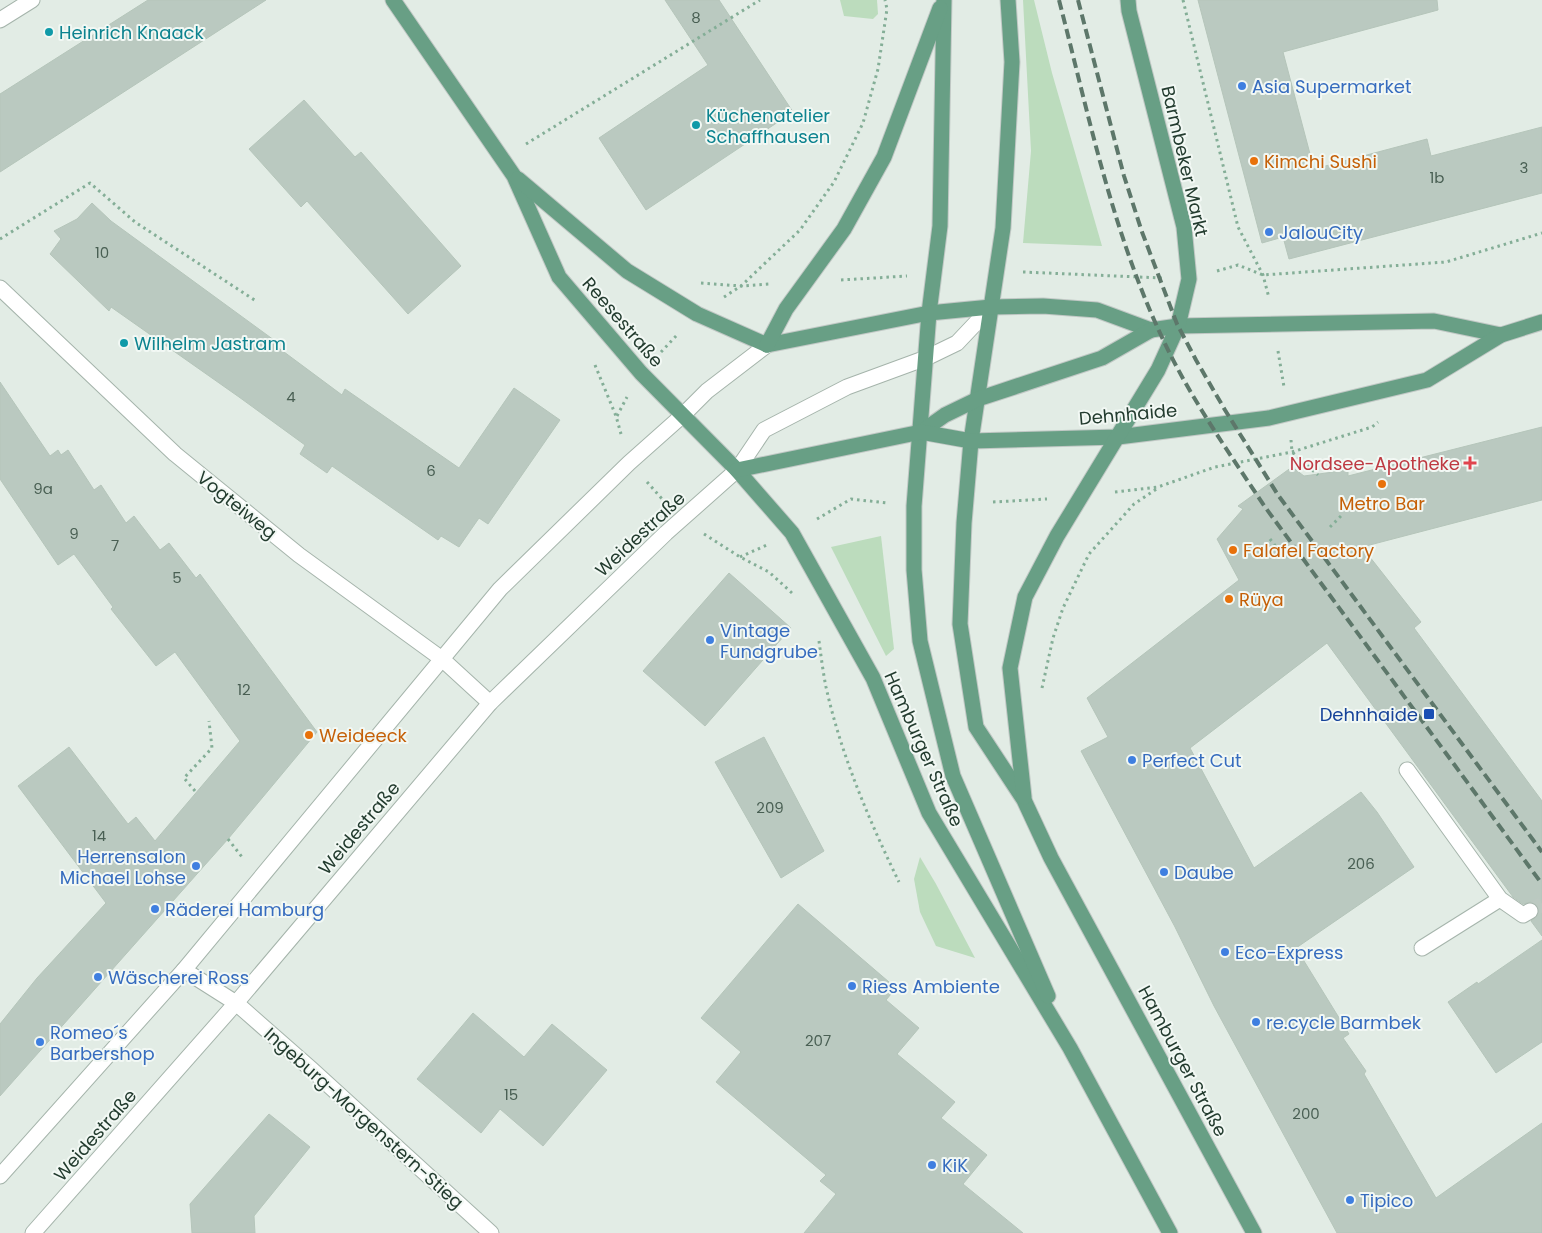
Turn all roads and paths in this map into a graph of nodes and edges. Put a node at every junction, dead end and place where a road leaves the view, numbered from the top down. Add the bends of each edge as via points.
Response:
1 (32, 0) edge
2 (394, 0) edge
3 (760, 0) edge
4 (885, 0) edge
5 (943, 0) edge
6 (1008, 0) edge
7 (1118, 0) edge
8 (1183, 0) edge
9 (1129, 6) edge
10 (0, 20) edge
11 (502, 159) junction
12 (514, 176) junction
13 (1542, 233) edge
14 (0, 239) edge
15 (1264, 275) junction
16 (741, 286) dead end
17 (0, 288) edge
18 (256, 301) dead end
19 (991, 307) junction
20 (930, 313) junction
21 (1542, 322) edge
22 (1274, 325) junction
23 (1178, 326) junction
24 (1151, 330) junction
25 (1500, 335) junction
26 (767, 345) junction
27 (926, 358) junction
28 (978, 399) junction
29 (1288, 414) junction
30 (683, 415) junction
31 (1379, 421) dead end
32 (921, 432) junction
33 (1118, 437) junction
34 (971, 441) junction
35 (1292, 452) junction
36 (629, 463) junction
37 (737, 470) junction
38 (1318, 475) dead end
39 (1341, 516) dead end
40 (682, 520) junction
41 (1330, 527) dead end
42 (1270, 539) dead end
43 (1280, 552) dead end
44 (793, 594) dead end
45 (819, 639) dead end
46 (442, 659) junction
47 (1040, 697) dead end
48 (490, 702) junction
49 (209, 721) dead end
50 (1407, 770) dead end
51 (196, 791) dead end
52 (1024, 800) junction
53 (899, 882) dead end
54 (1500, 899) junction
55 (1530, 911) dead end
56 (1422, 948) dead end
57 (184, 970) junction
58 (236, 1003) junction
59 (1070, 1048) junction
60 (0, 1176) edge
61 (33, 1233) edge
62 (491, 1233) edge
63 (1170, 1233) edge
64 (1254, 1233) edge

1 - 10 street
2 - 11 main road, Reesestraße
3 - 11 path
4 - 16 path via 887,9 878,69 863,123 834,182 800,230
5 - 20 main road via 940,226
5 - 26 main road via 884,157 844,228 786,309
6 - 19 main road via 1012,72 1003,228
7 - 9 main road
8 - 15 path via 1238,228
9 - 23 main road, Barmbeker Markt via 1184,228 1189,280
11 - 12 main road, Reesestraße
12 - 26 main road, Reesestraße via 627,272 697,314
12 - 30 main road, Reesestraße via 559,277 641,373
13 - 15 path via 1446,262
14 - 18 path via 90,183 136,222
15 - 22 path
17 - 46 street, Vogteiweg via 175,454 299,555
19 - 20 main road, Dehnhaide
19 - 24 main road, Dehnhaide via 1097,310
19 - 27 street, Weidestraße via 957,343
19 - 28 main road
20 - 26 main road
20 - 27 main road
21 - 25 main road, Dehnhaide
22 - 23 main road, Dehnhaide
22 - 25 main road, Dehnhaide via 1434,321
22 - 29 path
23 - 24 main road, Dehnhaide
23 - 33 main road, Barmbeker Markt via 1158,370
24 - 28 main road via 1102,358
25 - 29 main road, Dehnhaide via 1426,380
26 - 30 street via 707,391
27 - 32 main road
27 - 37 street, Weidestraße via 847,387 764,430
28 - 32 main road via 945,415
28 - 34 main road
29 - 33 main road, Dehnhaide
29 - 35 path
30 - 36 street
30 - 37 main road, Reesestraße
31 - 35 path via 1372,427
32 - 34 main road, Dehnhaide
32 - 37 main road
32 - 59 main road, Hamburger Straße via 914,506 914,570 920,641 953,776
33 - 34 main road, Dehnhaide
33 - 52 main road, Hamburger Straße via 1056,536 1025,597 1010,668
34 - 52 main road, Hamburger Straße via 960,624 976,727
35 - 38 path
35 - 47 path via 1215,467 1158,487 1134,504 1089,554 1063,608
36 - 40 path
36 - 46 street via 500,589
37 - 40 street, Weidestraße
37 - 59 main road, Hamburger Straße via 792,533 873,678 929,814
39 - 41 path
40 - 44 path via 769,572
40 - 48 street, Weidestraße
42 - 43 path
45 - 53 path via 826,686 845,754 874,830
46 - 48 street, Vogteiweg
46 - 57 street
48 - 58 street, Weidestraße
49 - 51 path via 212,748 184,778
50 - 54 street
52 - 64 main road, Hamburger Straße via 1051,858
54 - 55 street via 1523,915
54 - 56 street
57 - 58 street, Ingeburg-Morgenstern-Stieg
57 - 60 street
58 - 61 street, Weidestraße
58 - 62 street, Ingeburg-Morgenstern-Stieg
59 - 63 main road, Hamburger Straße

